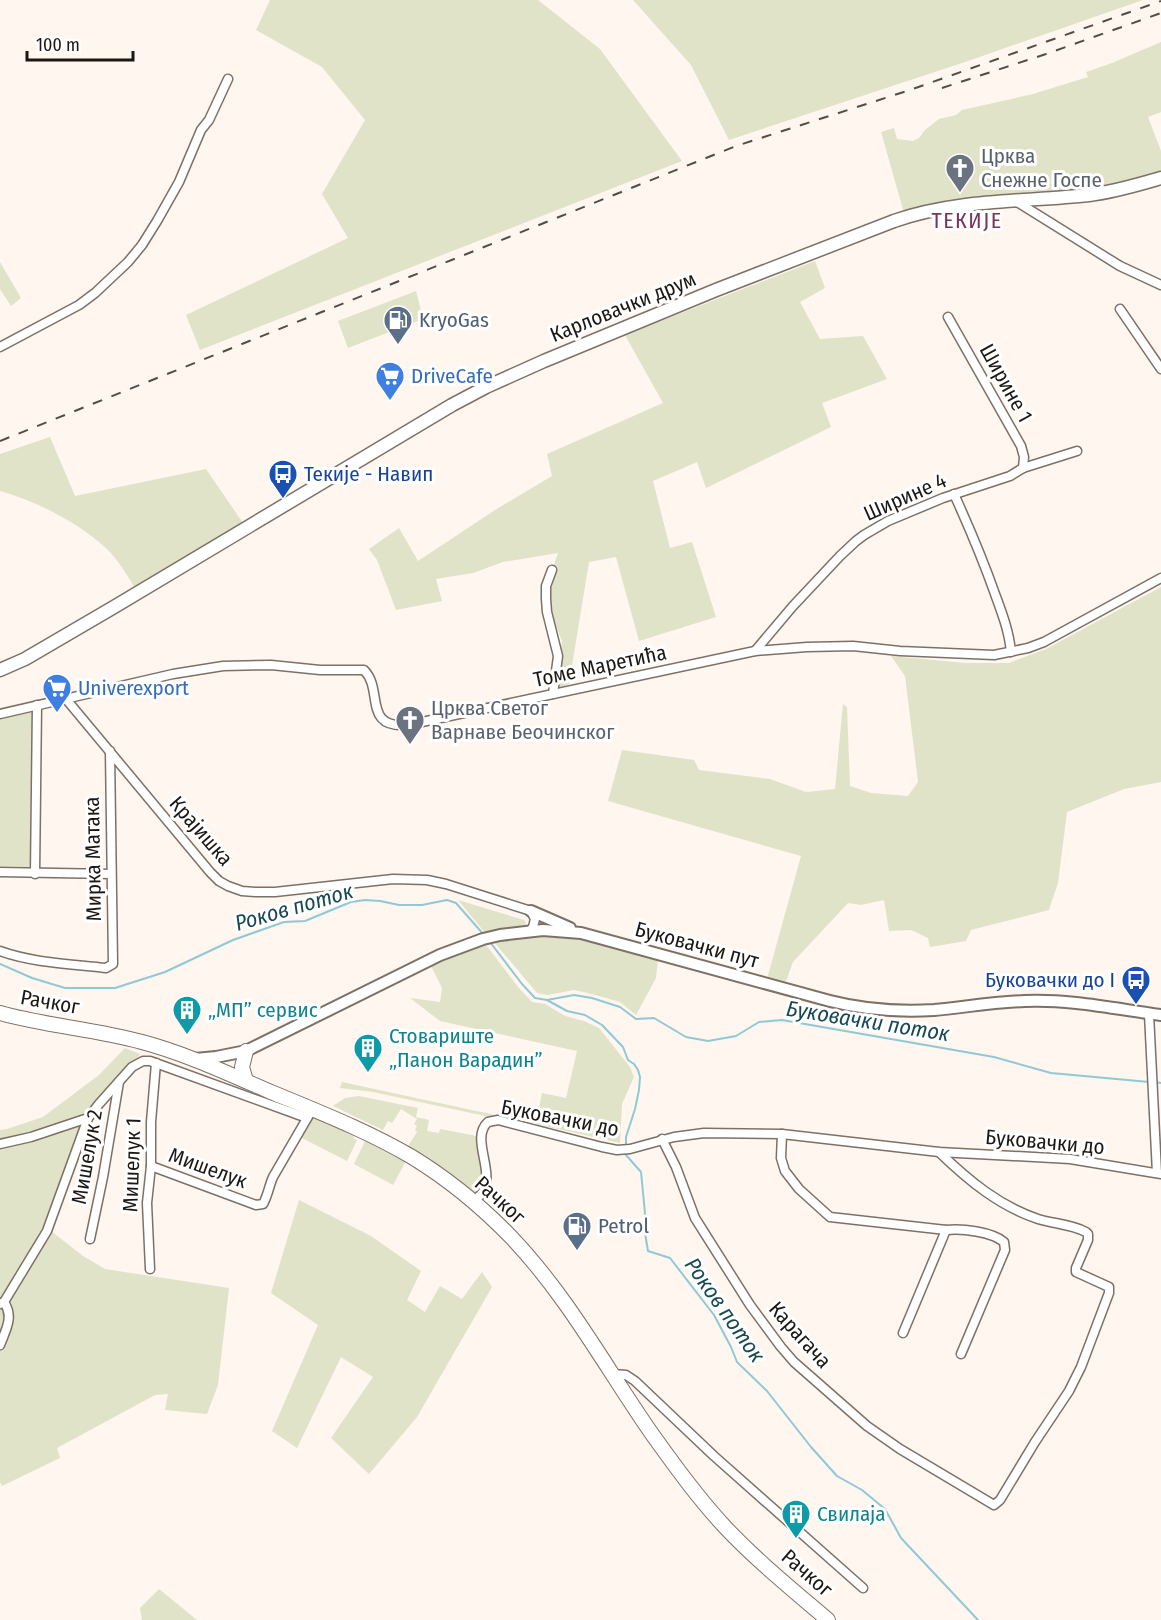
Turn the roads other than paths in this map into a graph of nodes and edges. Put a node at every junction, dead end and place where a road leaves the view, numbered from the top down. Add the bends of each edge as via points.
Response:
1 (228, 80) dead end
2 (1161, 178) edge
3 (1014, 200) junction
4 (1161, 285) edge
5 (1120, 309) dead end
6 (948, 317) dead end
7 (0, 347) edge
8 (1161, 369) edge
9 (1077, 451) dead end
10 (1023, 468) junction
11 (954, 494) junction
12 (552, 570) dead end
13 (1161, 578) edge
14 (755, 651) junction
15 (1011, 652) junction
16 (0, 670) edge
17 (553, 694) junction
18 (66, 699) junction
19 (38, 705) junction
20 (0, 714) edge
21 (110, 751) junction
22 (0, 872) edge
23 (35, 874) junction
24 (111, 874) junction
25 (531, 911) junction
26 (530, 931) junction
27 (581, 933) junction
28 (0, 951) edge
29 (0, 1013) edge
30 (1149, 1014) junction
31 (1161, 1015) edge
32 (246, 1051) junction
33 (193, 1059) junction
34 (156, 1063) junction
35 (119, 1081) junction
36 (246, 1081) junction
37 (310, 1114) junction
38 (88, 1118) junction
39 (782, 1134) junction
40 (662, 1139) junction
41 (0, 1144) edge
42 (939, 1152) junction
43 (152, 1166) junction
44 (1159, 1174) edge
45 (473, 1202) junction
46 (946, 1230) junction
47 (90, 1239) dead end
48 (150, 1269) dead end
49 (2, 1303) edge
50 (903, 1333) dead end
51 (0, 1345) edge
52 (961, 1354) dead end
53 (612, 1374) junction
54 (863, 1588) dead end
55 (828, 1620) edge

1 - 7 street via 179,182 128,262 79,305
2 - 3 main road, Карловачки друм via 1091,195
3 - 4 street via 1120,266
3 - 16 main road, Карловачки друм via 946,208 894,221 716,290 486,387 144,590
5 - 8 street
6 - 10 street, Ширине 1 via 1021,447
9 - 10 street, Ширине 4
10 - 11 street, Ширине 4
11 - 14 street, Ширине 4 via 888,521 856,541
11 - 15 street via 989,575 1010,637
12 - 17 street via 546,599 558,656
13 - 15 street, Томе Маретића via 1044,642
14 - 15 street, Томе Маретића via 853,646 982,655
14 - 17 street, Томе Маретића
17 - 18 street, Томе Маретића via 398,725 379,716 371,681 364,670 238,665 173,674
18 - 19 street, Томе Маретића
18 - 21 street, Крајишка
19 - 20 street, Томе Маретића
19 - 23 street
21 - 24 street, Мирка Матака
21 - 25 street, Крајишка via 210,872 234,889 275,892 393,879 419,880 446,884
22 - 23 street
23 - 24 street
24 - 28 street, Мирка Матака via 110,967 26,958
25 - 26 street via 535,919
25 - 27 street
26 - 27 street, Буковачки пут
26 - 32 street, Буковачки пут via 487,938 440,955
27 - 30 street, Буковачки пут via 868,1009 934,1010 1044,1001
29 - 33 main road, Рачког via 132,1039
30 - 31 street, Буковачки пут
30 - 44 street
32 - 33 street, Буковачки пут
32 - 36 main road via 242,1067
33 - 36 main road, Рачког
34 - 35 street via 138,1063
34 - 37 street
34 - 43 street, Мишелук 1
35 - 38 street
35 - 47 street, Мишелук 2
36 - 37 main road, Рачког
37 - 43 street, Мишелук via 273,1177 263,1203 256,1205
37 - 45 main road, Рачког via 363,1132 413,1158
38 - 41 street
38 - 49 street via 47,1231
39 - 40 street, Буковачки до via 716,1132
39 - 42 street, Буковачки до
39 - 46 street via 785,1172 830,1217
40 - 42 street, Карагача via 695,1218 750,1305 794,1362 867,1426 994,1505 1069,1390 1109,1287 1076,1272 1089,1234 1002,1203
40 - 45 street, Буковачки до via 617,1150 498,1120 488,1122 482,1130 486,1183
42 - 44 street, Буковачки до via 1070,1159
43 - 48 street, Мишелук 1 via 147,1203
45 - 53 main road, Рачког via 539,1270 572,1311
46 - 50 street
46 - 52 street via 960,1228 988,1235 1005,1245
49 - 51 street via 9,1309 10,1317
53 - 54 street via 635,1381
53 - 55 main road, Рачког via 652,1434 725,1527

